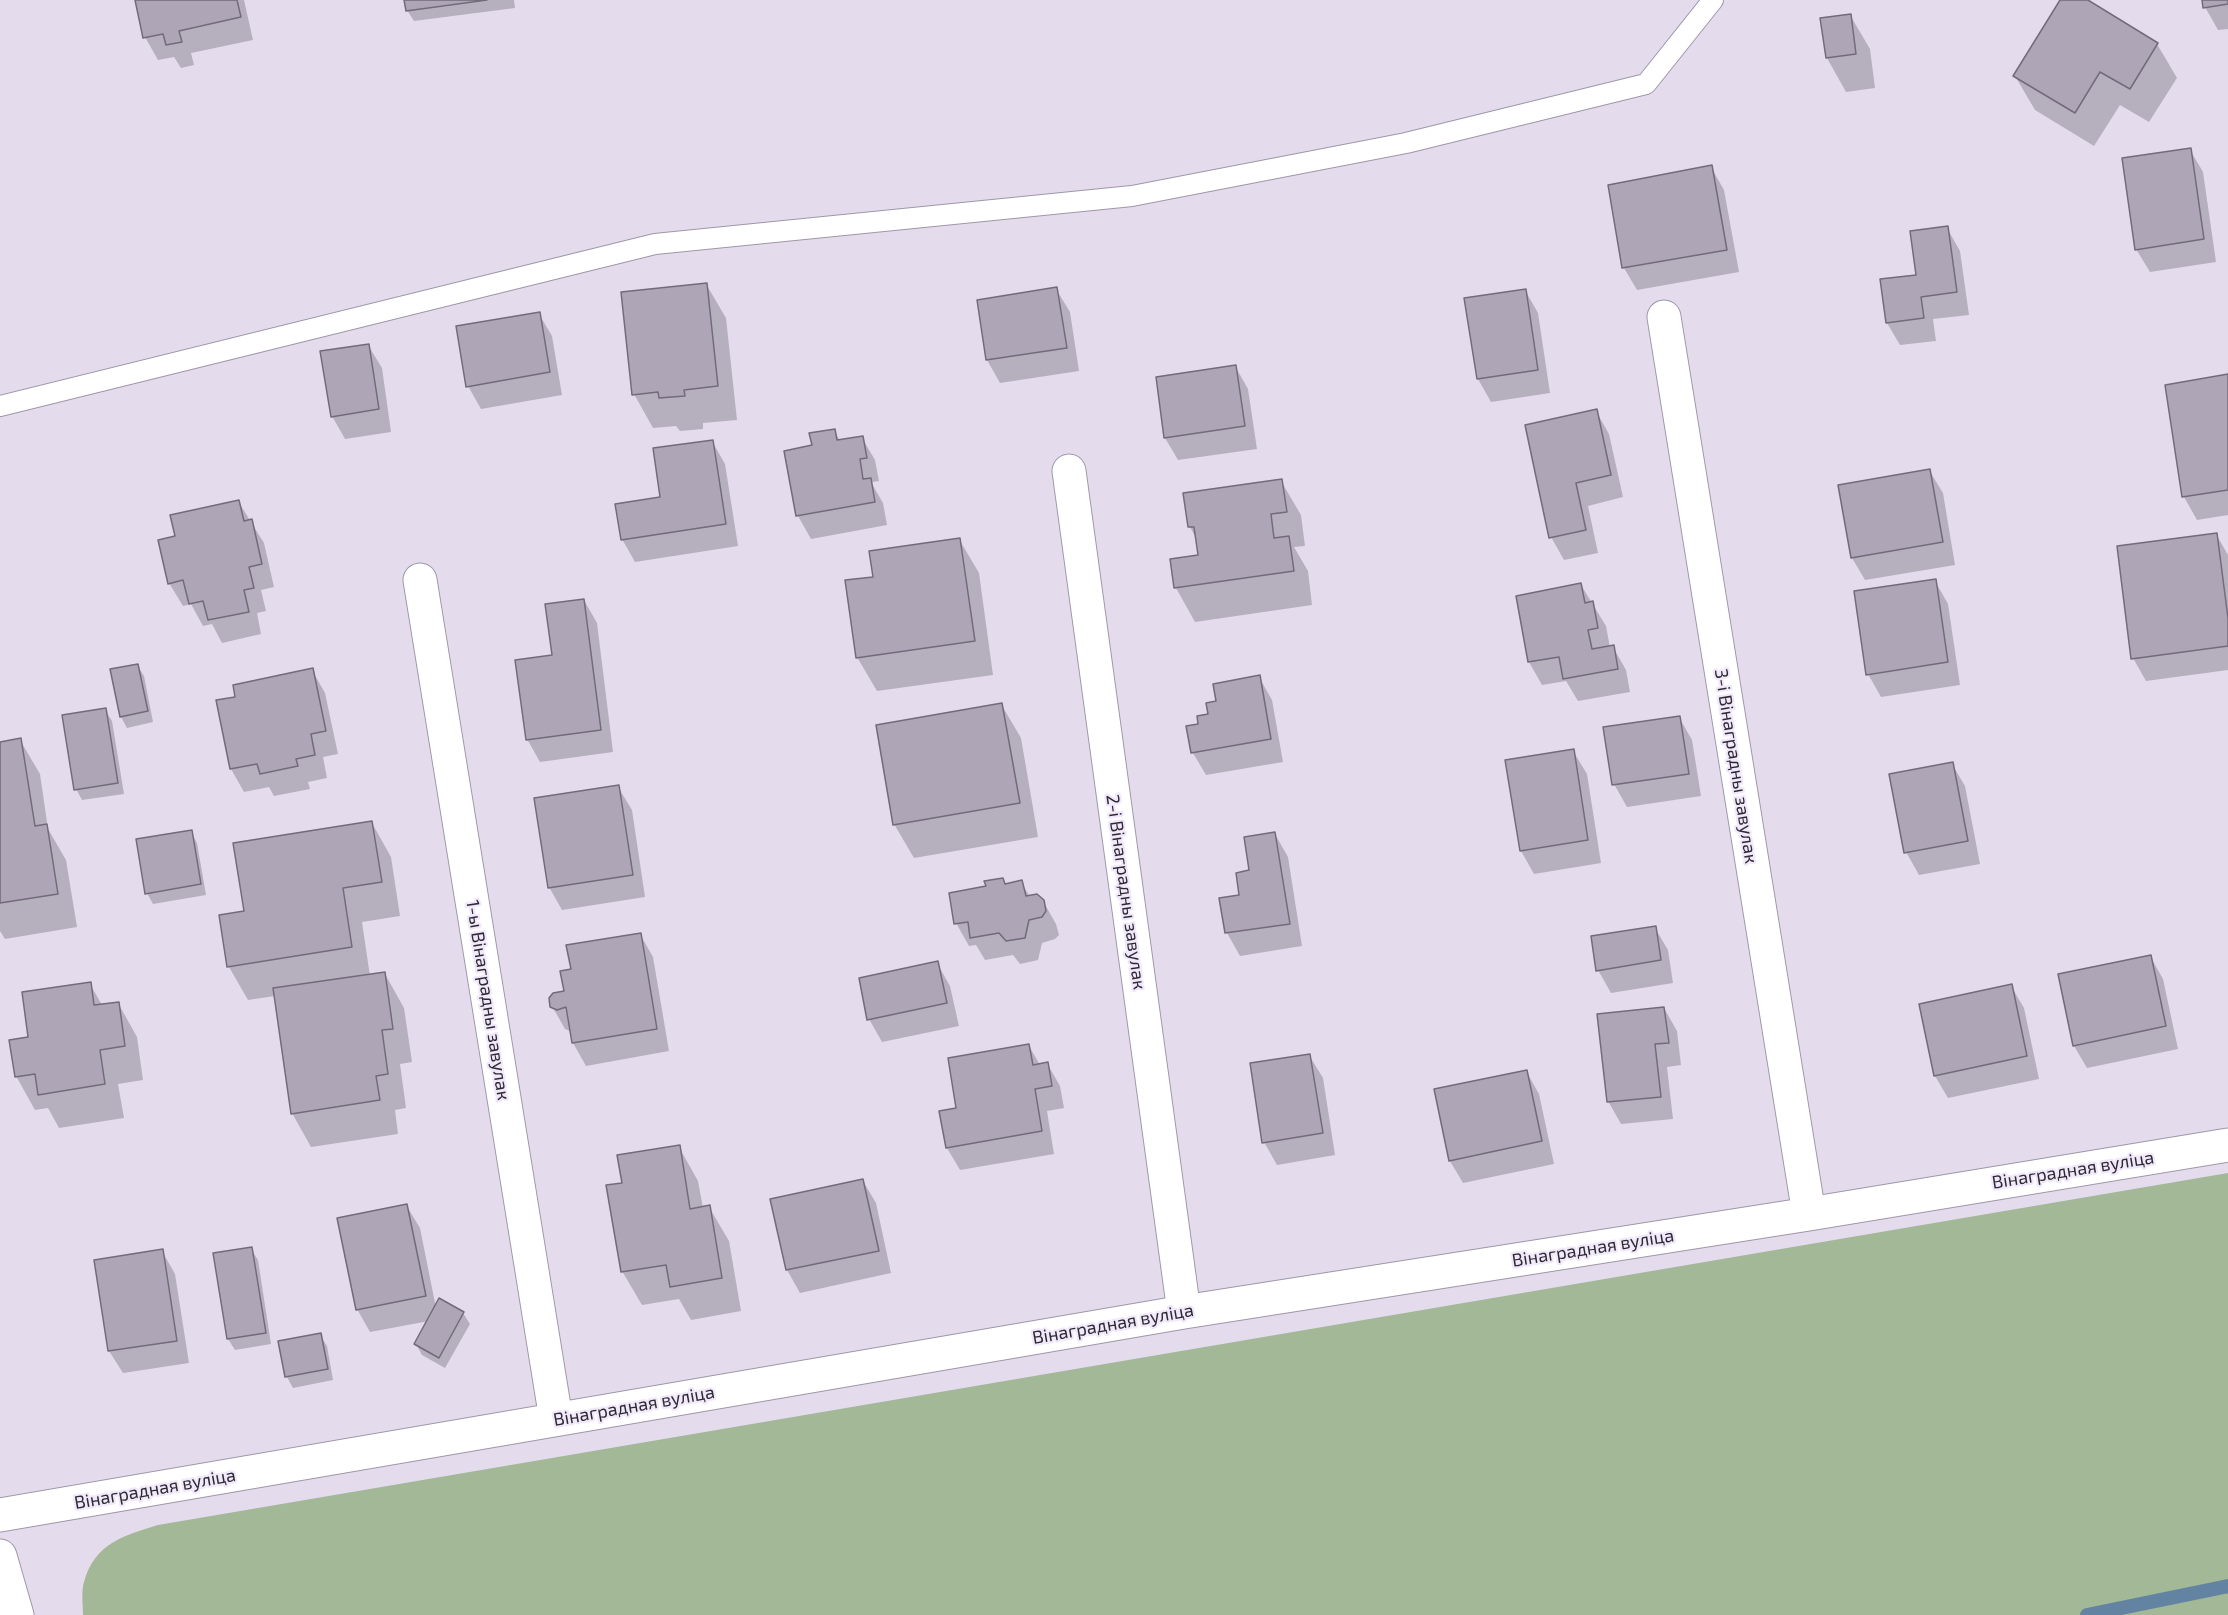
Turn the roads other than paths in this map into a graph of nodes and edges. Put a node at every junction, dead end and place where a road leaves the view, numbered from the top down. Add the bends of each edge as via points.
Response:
1 (1713, 0) edge
2 (1665, 317) dead end
3 (0, 406) edge
4 (1069, 471) dead end
5 (420, 580) dead end
6 (2228, 1145) edge
7 (1809, 1214) junction
8 (1184, 1312) junction
9 (556, 1419) junction
10 (0, 1515) edge
11 (0, 1556) edge
12 (16, 1615) edge

1 - 3 lane via 1646,84 1406,143 1132,195 655,244
2 - 7 street, 3-і Вінаградны завулак
4 - 8 street, 2-і Вінаградны завулак
5 - 9 street, 1-ы Вінаградны завулак
6 - 7 street, Вінаградная вуліца
7 - 8 street, Вінаградная вуліца
8 - 9 street, Вінаградная вуліца
9 - 10 street, Вінаградная вуліца
11 - 12 street

